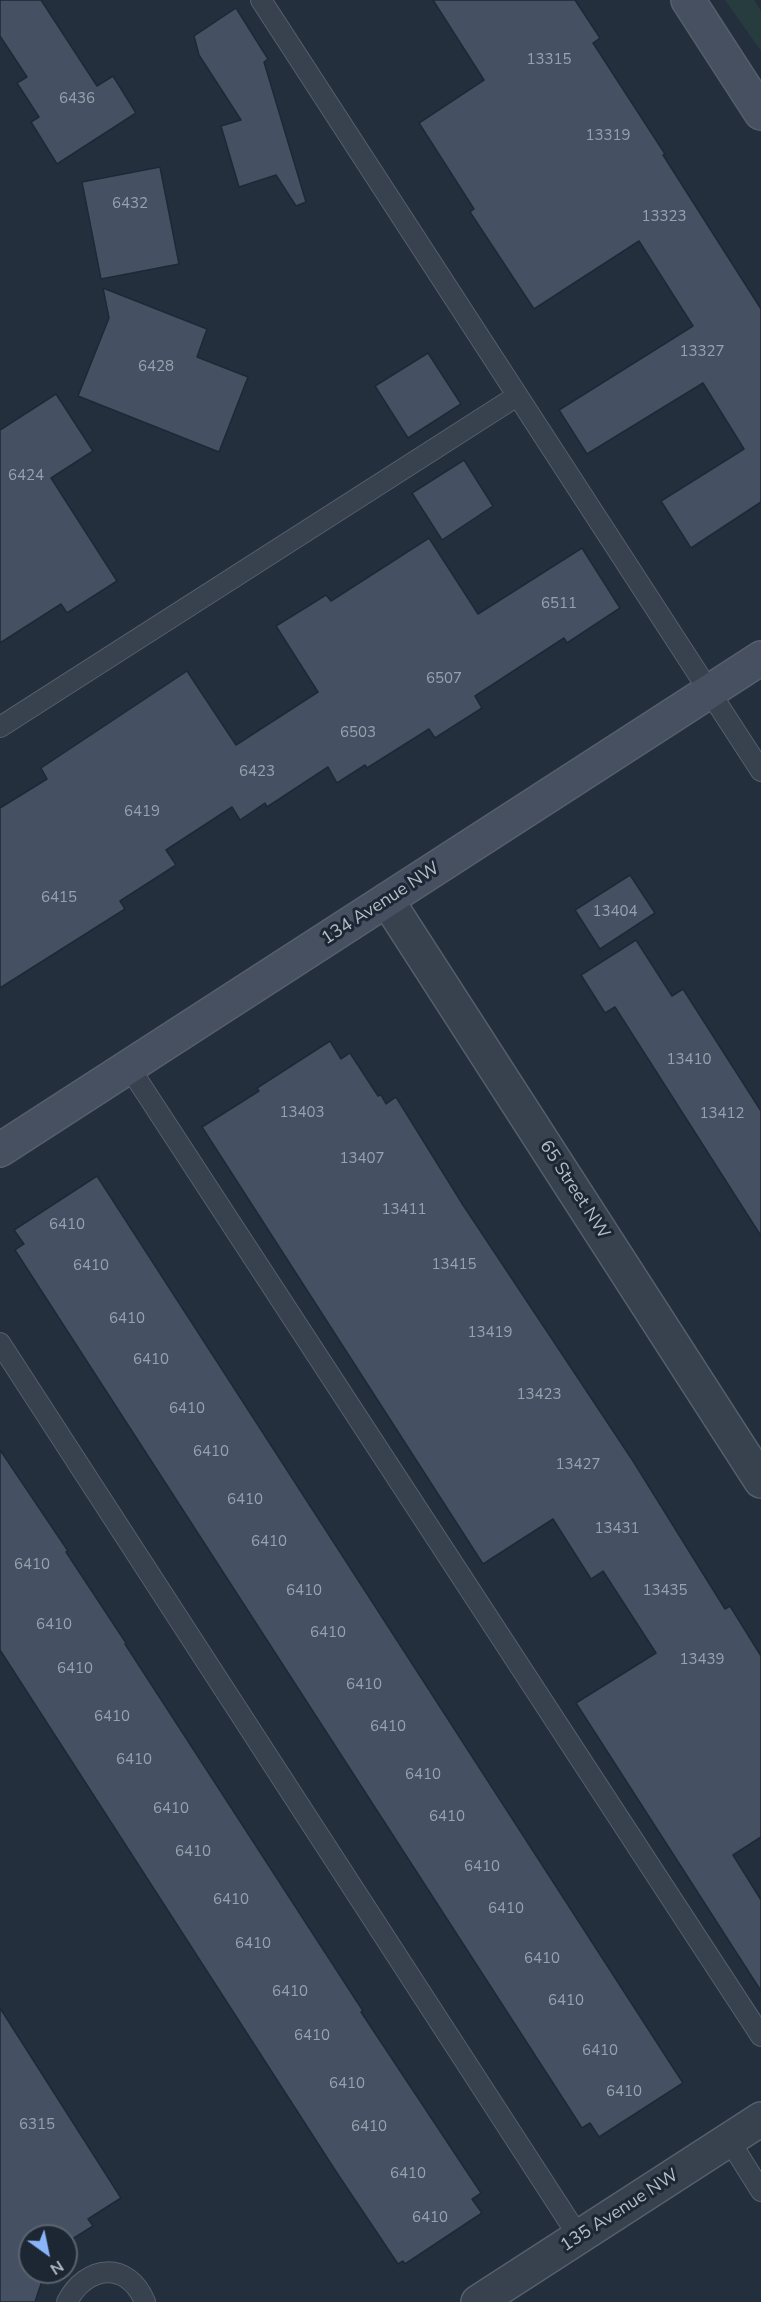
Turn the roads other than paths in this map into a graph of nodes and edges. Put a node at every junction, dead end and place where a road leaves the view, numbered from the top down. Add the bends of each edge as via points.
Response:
1 (261, 0) edge
2 (688, 0) edge
3 (761, 113) edge
4 (517, 396) junction
5 (761, 658) edge
6 (710, 692) junction
7 (0, 727) edge
8 (761, 771) edge
9 (387, 900) junction
10 (129, 1067) junction
11 (0, 1150) edge
12 (0, 1343) edge
13 (761, 1481) edge
14 (761, 2036) edge
15 (761, 2119) edge
16 (729, 2140) junction
17 (761, 2191) edge
18 (579, 2237) junction
19 (67, 2302) edge
20 (145, 2302) edge
21 (478, 2302) edge

1 - 4 lane
2 - 3 street
4 - 6 lane
4 - 7 lane
5 - 6 street, 134 Avenue NW
6 - 8 lane
6 - 9 street, 134 Avenue NW
9 - 10 street, 134 Avenue NW
9 - 13 street, 65 Street NW
10 - 11 street, 134 Avenue NW
10 - 14 lane
12 - 18 lane
15 - 16 street, 135 Avenue NW
16 - 17 lane
16 - 18 street, 135 Avenue NW
18 - 21 street, 135 Avenue NW
19 - 20 lane via 76,2286 91,2275 109,2272 126,2277 140,2290

